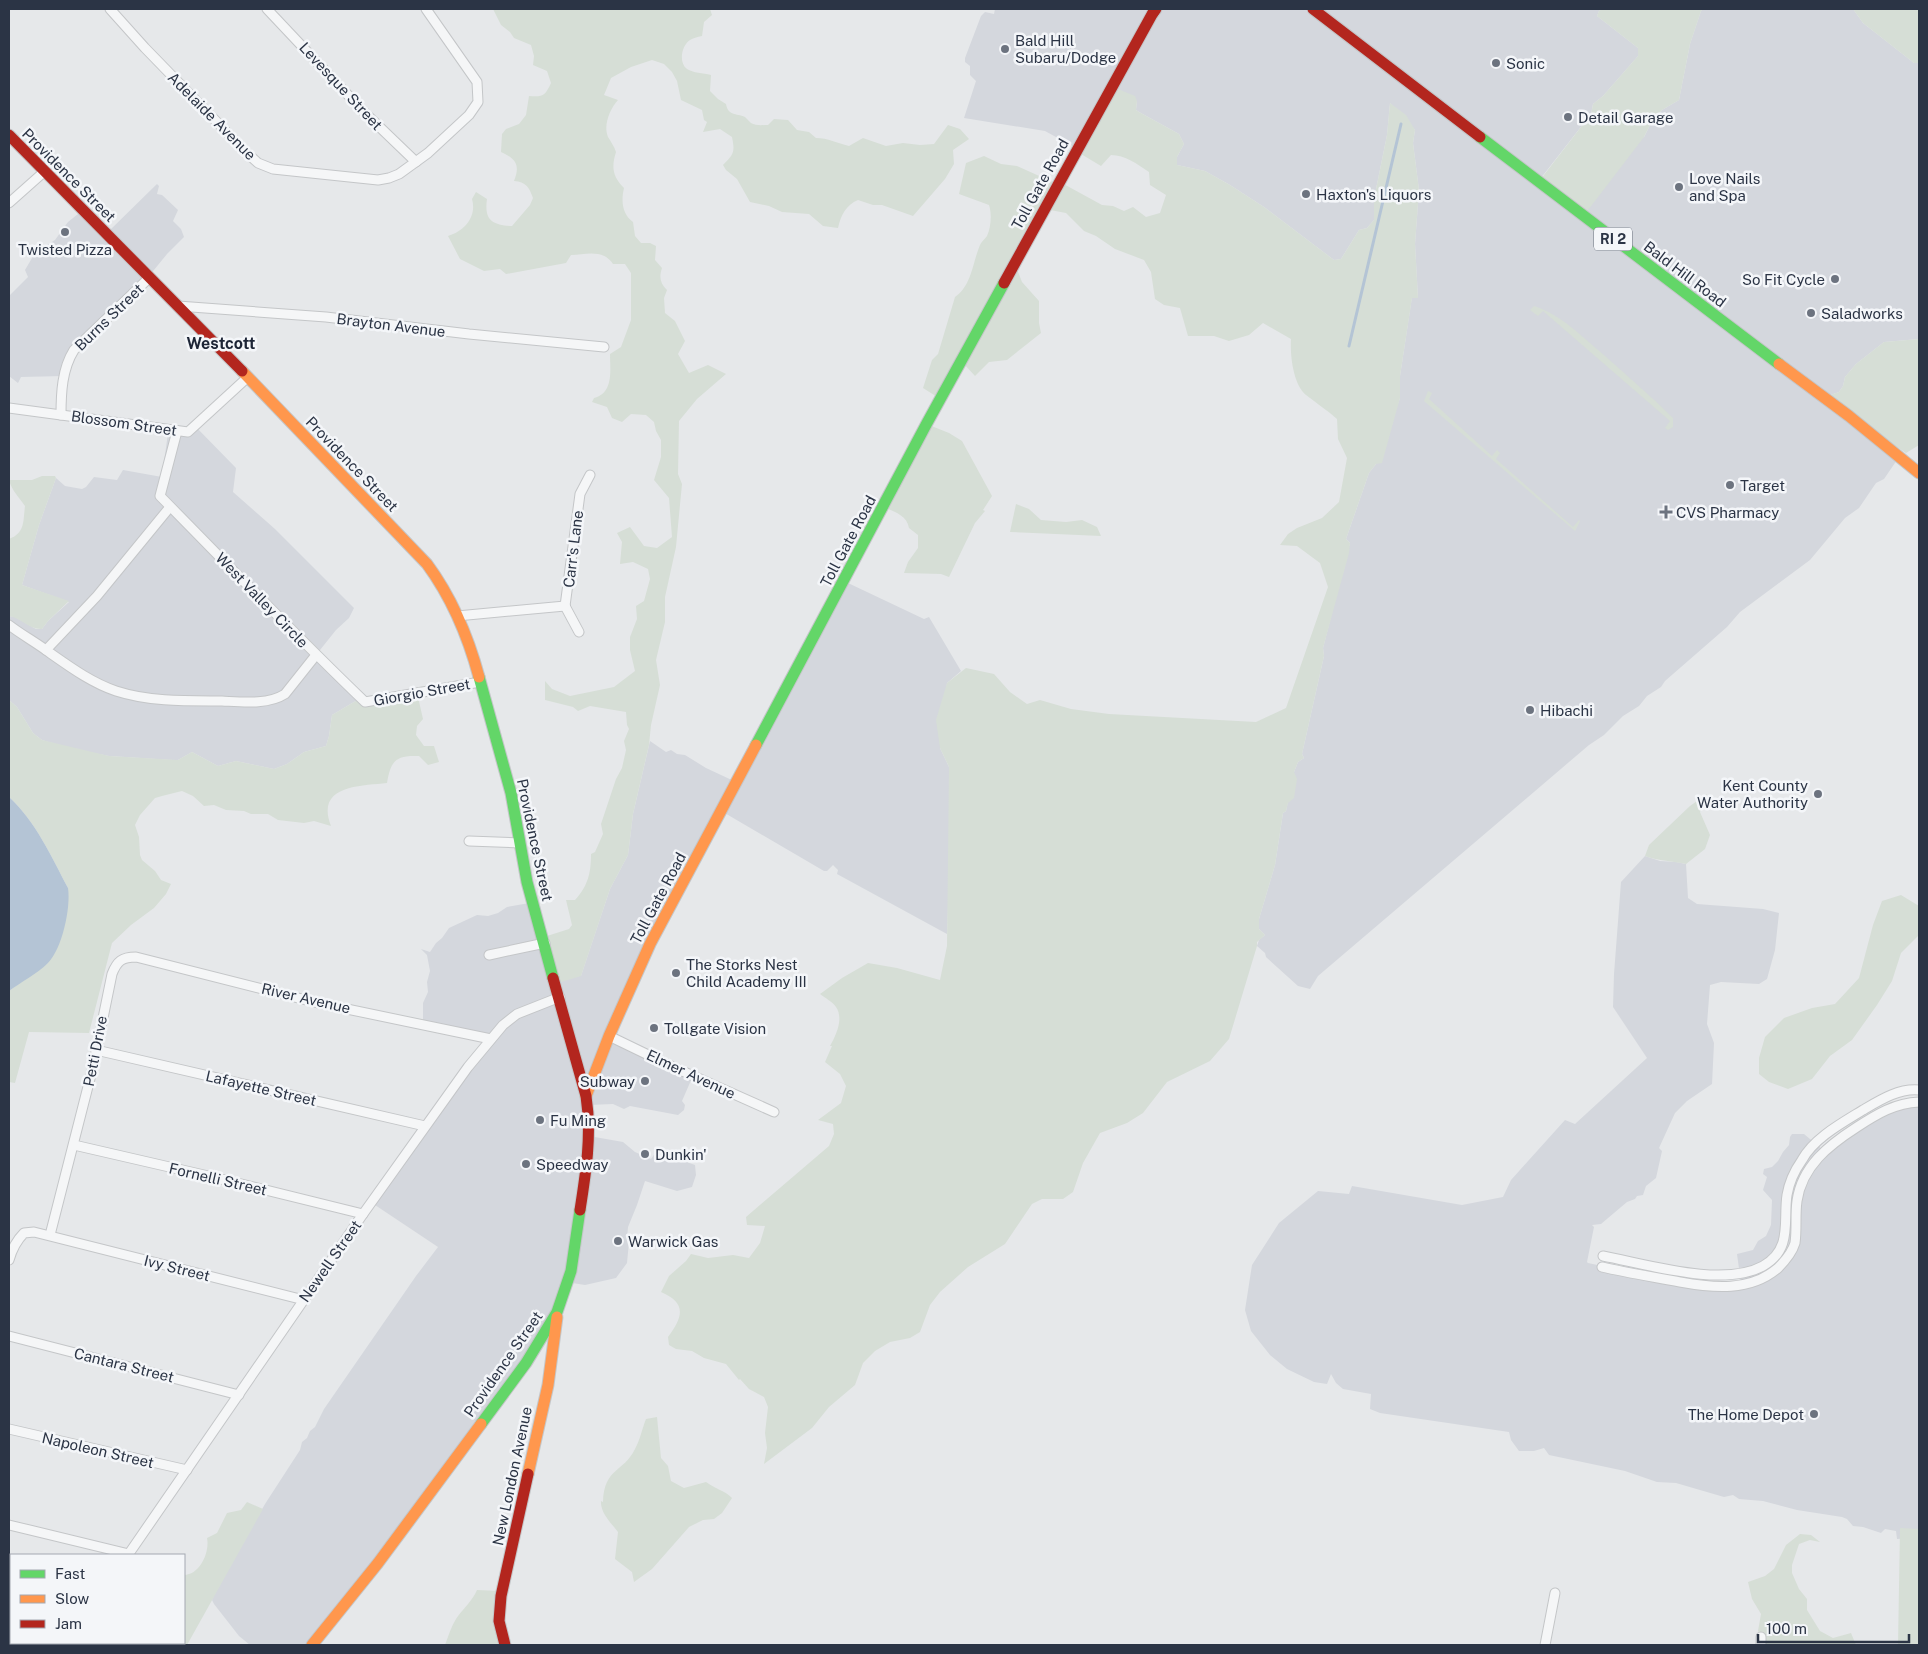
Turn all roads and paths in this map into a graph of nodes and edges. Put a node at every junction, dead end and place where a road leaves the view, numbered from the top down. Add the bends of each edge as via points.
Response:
1 (110, 9) edge
2 (267, 9) edge
3 (426, 9) edge
4 (1313, 9) edge
5 (1154, 10) edge
6 (9, 135) edge
7 (416, 162) junction
8 (46, 171) junction
9 (9, 203) edge
10 (149, 278) junction
11 (178, 306) junction
12 (604, 347) dead end
13 (248, 378) junction
14 (9, 408) edge
15 (61, 415) junction
16 (177, 431) junction
17 (1919, 473) edge
18 (590, 475) dead end
19 (170, 507) junction
20 (565, 606) junction
21 (456, 616) junction
22 (9, 625) edge
23 (579, 632) dead end
24 (46, 650) junction
25 (316, 655) junction
26 (480, 682) junction
27 (469, 841) dead end
28 (520, 843) junction
29 (545, 943) junction
30 (489, 956) dead end
31 (122, 960) joint
32 (560, 998) junction
33 (609, 1036) junction
34 (491, 1039) junction
35 (96, 1050) junction
36 (1919, 1090) edge
37 (586, 1096) junction
38 (1919, 1102) edge
39 (774, 1112) dead end
40 (425, 1126) junction
41 (74, 1145) junction
42 (363, 1214) junction
43 (50, 1236) junction
44 (1603, 1256) dead end
45 (9, 1260) edge
46 (1602, 1267) dead end
47 (304, 1300) junction
48 (557, 1312) junction
49 (9, 1336) edge
50 (239, 1395) junction
51 (9, 1429) edge
52 (188, 1470) junction
53 (9, 1525) edge
54 (9, 1532) edge
55 (125, 1554) edge
56 (130, 1554) edge
57 (1555, 1593) dead end
58 (312, 1645) edge
59 (504, 1645) edge
60 (1545, 1645) edge

1 - 7 street, Adelaide Avenue via 248,154 267,168 378,180 394,176
2 - 7 street, Levesque Street
3 - 7 street, Adelaide Avenue via 474,78 479,92 477,106 469,115
4 - 17 main road, Bald Hill Road / RI 2 via 1835,405
5 - 33 main road, Toll Gate Road via 932,414 654,936
6 - 8 main road, Providence Street
8 - 9 street
8 - 10 main road, Providence Street
10 - 11 main road, Providence Street
10 - 15 street, Burns Street via 74,350 64,373
11 - 12 street, Brayton Avenue via 326,317
11 - 13 main road, Providence Street
13 - 16 street, Blossom Street via 188,432
13 - 21 main road, Providence Street via 429,567
14 - 15 street, Blossom Street
15 - 16 street, Blossom Street
16 - 19 street via 160,496
18 - 20 street, Carr's Lane via 580,494
19 - 24 street via 97,596
19 - 25 street, West Valley Circle
20 - 21 street, Carr's Lane
20 - 23 street
21 - 26 main road, Providence Street via 471,648
22 - 24 street, West Valley Circle
24 - 25 street, West Valley Circle via 114,691 134,696 195,701 267,701 279,698 286,694
25 - 26 street, Giorgio Street via 365,702
26 - 28 main road, Providence Street
27 - 28 street
28 - 29 main road, Providence Street via 527,882
29 - 30 street
29 - 32 main road, Providence Street
31 - 34 street, River Avenue via 136,957 318,1003
31 - 35 street, Petti Drive via 116,964 112,974
32 - 34 street, Newell Street via 517,1014
32 - 37 main road, Providence Street
33 - 37 main road, Toll Gate Road
33 - 39 street, Elmer Avenue
34 - 40 street, Newell Street
35 - 40 street, Lafayette Street
35 - 41 street, Petti Drive
36 - 44 street via 1885,1098 1839,1126 1802,1158 1789,1189 1782,1245 1763,1266 1741,1273 1700,1274
37 - 48 main road, Providence Street via 588,1158 571,1270
38 - 46 street via 1888,1108 1816,1158 1800,1188 1792,1249 1771,1274 1754,1282 1717,1287
40 - 42 street, Newell Street
41 - 42 street, Fornelli Street
41 - 43 street, Petti Drive
42 - 47 street, Newell Street
43 - 45 street, Ivy Street via 24,1233 14,1244
43 - 47 street, Ivy Street
47 - 50 street, Newell Street
48 - 58 main road, Providence Street via 522,1369
48 - 59 main road, New London Avenue via 548,1385 501,1596 499,1621
49 - 50 street, Cantara Street
50 - 52 street, Newell Street
51 - 52 street, Napoleon Street
52 - 56 street, Newell Street
53 - 54 street
53 - 55 street
57 - 60 street

